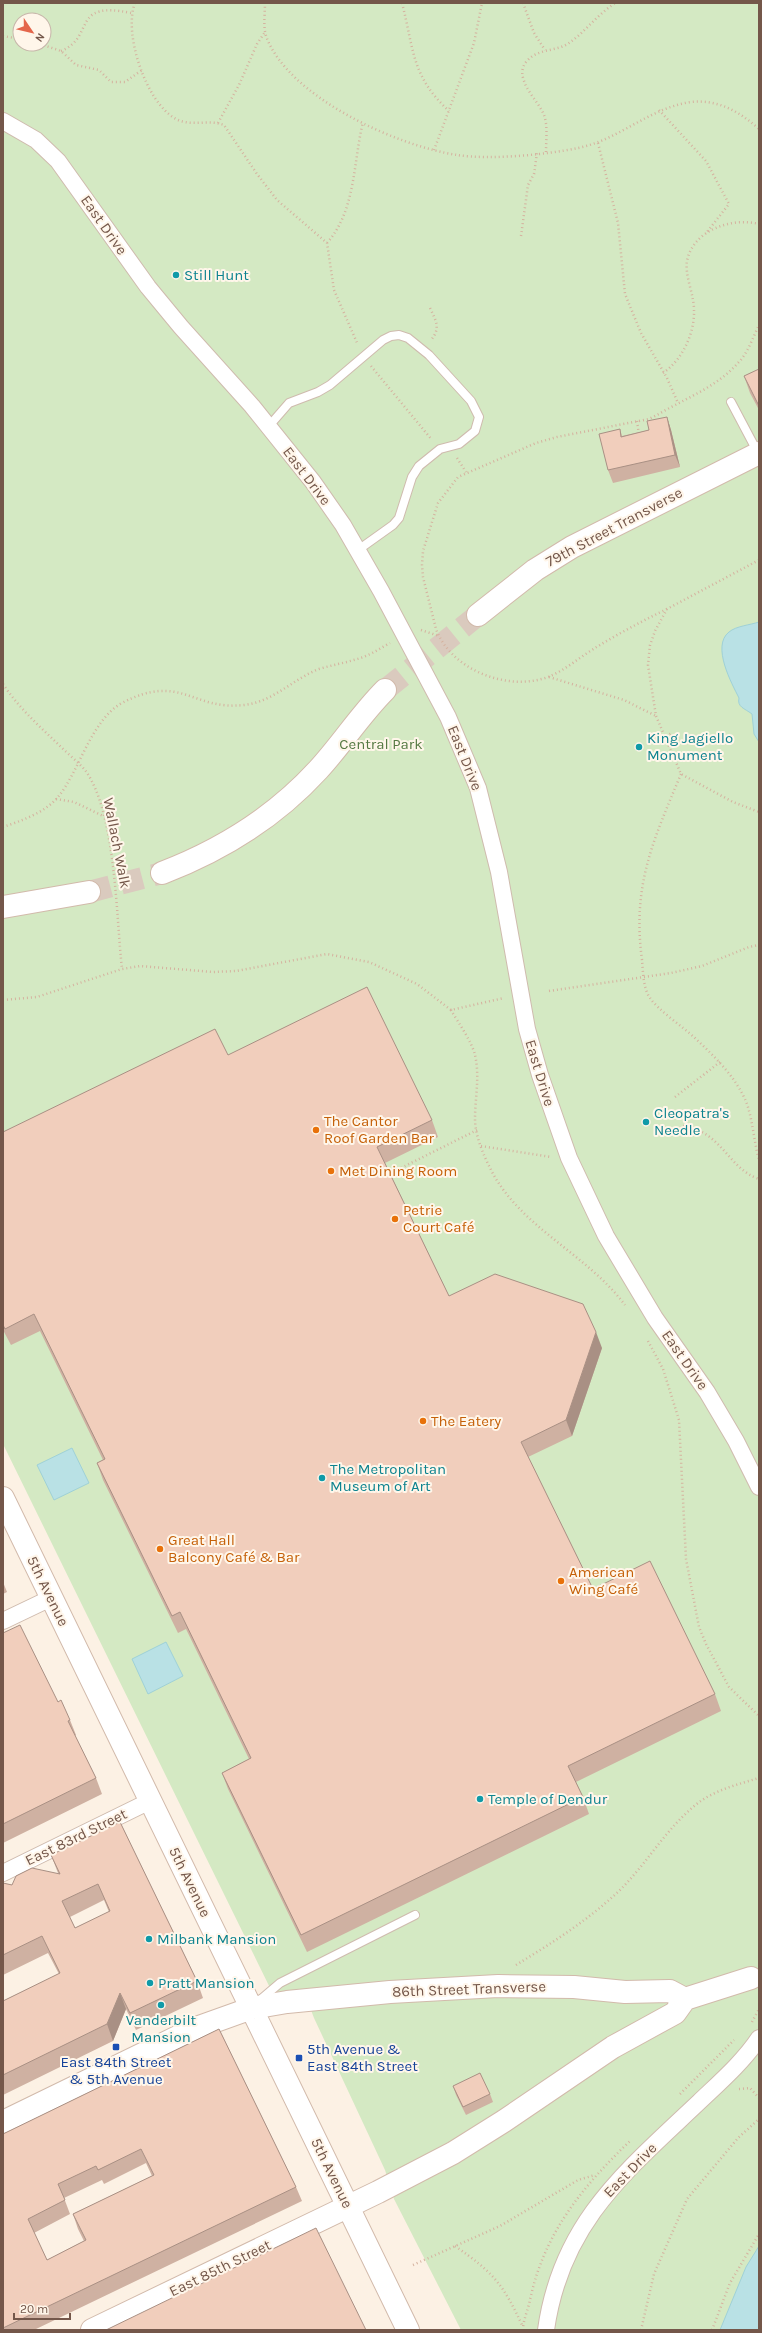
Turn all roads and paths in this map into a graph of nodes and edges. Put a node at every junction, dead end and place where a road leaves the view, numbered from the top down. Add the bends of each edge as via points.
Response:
1 (135, 3) edge
2 (265, 3) edge
3 (402, 3) edge
4 (482, 3) edge
5 (523, 3) edge
6 (612, 4) edge
7 (131, 14) junction
8 (266, 32) junction
9 (52, 48) edge
10 (546, 50) junction
11 (61, 51) junction
12 (142, 70) junction
13 (659, 110) junction
14 (449, 111) junction
15 (3, 121) edge
16 (363, 122) junction
17 (218, 123) junction
18 (759, 129) edge
19 (598, 143) junction
20 (434, 150) junction
21 (546, 152) junction
22 (537, 153) junction
23 (759, 224) edge
24 (707, 232) junction
25 (521, 236) dead end
26 (327, 243) junction
27 (430, 308) dead end
28 (759, 325) edge
29 (423, 350) junction
30 (365, 356) junction
31 (663, 373) junction
32 (731, 402) dead end
33 (678, 403) junction
34 (637, 421) junction
35 (269, 426) junction
36 (640, 440) edge
37 (440, 449) junction
38 (758, 453) edge
39 (466, 472) dead end
40 (358, 550) junction
41 (759, 560) edge
42 (478, 615) tunnel mouth
43 (415, 628) dead end
44 (439, 636) dead end
45 (395, 640) dead end
46 (548, 677) dead end
47 (3, 684) edge
48 (385, 690) tunnel mouth
49 (656, 716) junction
50 (672, 733) dead end
51 (665, 737) junction
52 (655, 741) dead end
53 (77, 762) junction
54 (681, 774) junction
55 (56, 799) junction
56 (759, 812) edge
57 (103, 816) junction
58 (3, 827) edge
59 (162, 873) tunnel mouth
60 (89, 892) tunnel mouth
61 (3, 907) edge
62 (759, 945) edge
63 (122, 969) junction
64 (644, 977) junction
65 (549, 991) dead end
66 (505, 998) dead end
67 (3, 1000) edge
68 (451, 1010) junction
69 (720, 1062) junction
70 (675, 1097) dead end
71 (683, 1126) dead end
72 (477, 1130) junction
73 (480, 1146) junction
74 (569, 1158) junction
75 (759, 1160) edge
76 (401, 1168) dead end
77 (759, 1179) edge
78 (627, 1307) dead end
79 (646, 1337) dead end
80 (759, 1487) edge
81 (3, 1498) edge
82 (51, 1598) junction
83 (3, 1621) edge
84 (759, 1716) edge
85 (759, 1778) edge
86 (150, 1801) junction
87 (3, 1873) edge
88 (415, 1914) dead end
89 (515, 1965) dead end
90 (752, 1978) dead end
91 (685, 1999) junction
92 (252, 2008) junction
93 (759, 2038) edge
94 (738, 2089) dead end
95 (759, 2098) edge
96 (759, 2119) edge
97 (3, 2122) edge
98 (595, 2175) dead end
99 (347, 2206) junction
100 (759, 2234) edge
101 (455, 2246) junction
102 (414, 2265) dead end
103 (523, 2327) dead end
104 (92, 2330) edge
105 (408, 2330) edge
106 (546, 2330) edge
107 (641, 2330) edge
108 (712, 2330) edge

1 - 7 path
2 - 8 path
3 - 14 path via 410,46 421,76 432,94
4 - 14 path via 474,44
5 - 10 path via 531,26
6 - 10 path via 569,43
7 - 11 path via 111,8 101,8 93,12 74,44
7 - 12 path via 132,38
8 - 16 path via 275,52 303,86 338,110
8 - 17 path via 254,49 239,85
9 - 11 path
10 - 21 path via 527,61 522,74 526,87 544,115
11 - 12 path via 76,65 99,70 111,82 118,84
12 - 17 path via 162,108 176,120
13 - 18 path via 692,102 708,102 728,107
13 - 19 path
13 - 24 path via 706,161 729,204
14 - 20 path
15 - 35 street, East Drive via 36,140 58,161 148,287
16 - 20 path
16 - 26 path via 348,203 340,226
17 - 26 path via 224,125 277,200
19 - 21 path via 576,149
19 - 31 path via 618,222 625,294 638,329
20 - 22 path via 471,156
21 - 22 path
22 - 25 path via 534,174 528,185
23 - 24 path via 741,221
24 - 31 path via 688,260 694,316 690,333 678,359
26 - 30 path via 334,290
27 - 29 path via 438,325 437,333
28 - 33 path via 739,363 710,385
29 - 30 lane via 400,335 391,336
29 - 37 lane via 471,401 479,417 475,431 459,444
30 - 35 lane via 330,385 289,403
30 - 37 path via 375,372
31 - 33 path
32 - 38 lane
33 - 34 path via 657,415
34 - 36 path
34 - 39 path via 557,436
35 - 40 street, East Drive via 322,495
37 - 40 lane via 419,466 412,477 399,518
38 - 42 main road, 79th Street Transverse via 572,547 535,570
40 - 74 street, East Drive via 448,717 478,788 495,851 527,1029
41 - 49 path via 666,609 655,631 649,656 650,682
43 - 44 path
45 - 53 path via 367,656 319,669 268,699 246,705 226,707 171,690 157,690 138,695 120,704 103,721
46 - 49 path via 624,700
47 - 53 path, Wallach Walk via 31,718
48 - 59 main road via 359,718 319,769 273,812 221,846
49 - 51 path
50 - 51 path
51 - 52 path
51 - 54 path
53 - 55 path
53 - 57 path, Wallach Walk via 95,788
54 - 56 path via 733,802
54 - 64 path via 652,841 645,870 640,900
55 - 57 path via 74,802
55 - 58 path via 40,811
57 - 63 path, Wallach Walk via 112,860
60 - 61 main road
62 - 64 path via 702,966
63 - 67 path via 37,997
63 - 68 path via 149,966 193,971 236,971 311,956 345,956 369,962 417,984
64 - 65 path
64 - 69 path via 650,998
66 - 68 path
68 - 72 path via 475,1055
69 - 70 path
69 - 75 path via 746,1103
71 - 77 path via 704,1132 740,1167
72 - 73 path
72 - 76 path
73 - 74 path via 542,1157
73 - 78 path via 500,1187 514,1205 606,1282
74 - 80 street, East Drive via 606,1236 655,1318 718,1409
79 - 84 path via 662,1369 679,1420 686,1559 699,1627 729,1687
81 - 82 main road, 5th Avenue
82 - 83 street
82 - 86 main road, 5th Avenue
85 - 89 path via 722,1791 698,1803 676,1823 619,1890 575,1926
86 - 87 street, East 83rd Street
86 - 92 main road, 5th Avenue
88 - 92 lane via 280,1983
90 - 91 main road
91 - 92 main road, 86th Street Transverse via 670,1992 498,1986 390,1992
91 - 99 main road via 675,2012 613,2047 478,2137
92 - 97 main road, 86th Street Transverse via 196,2028
92 - 99 main road, 5th Avenue
93 - 106 street, East Drive via 720,2081 636,2162 590,2216 560,2270
94 - 95 path via 750,2088
96 - 107 path via 738,2138 686,2199 654,2274
98 - 101 path via 578,2180 517,2217
99 - 104 main road, East 85th Street
99 - 105 main road, 5th Avenue
100 - 108 path via 730,2284
101 - 102 path
101 - 103 path via 498,2281 508,2295

